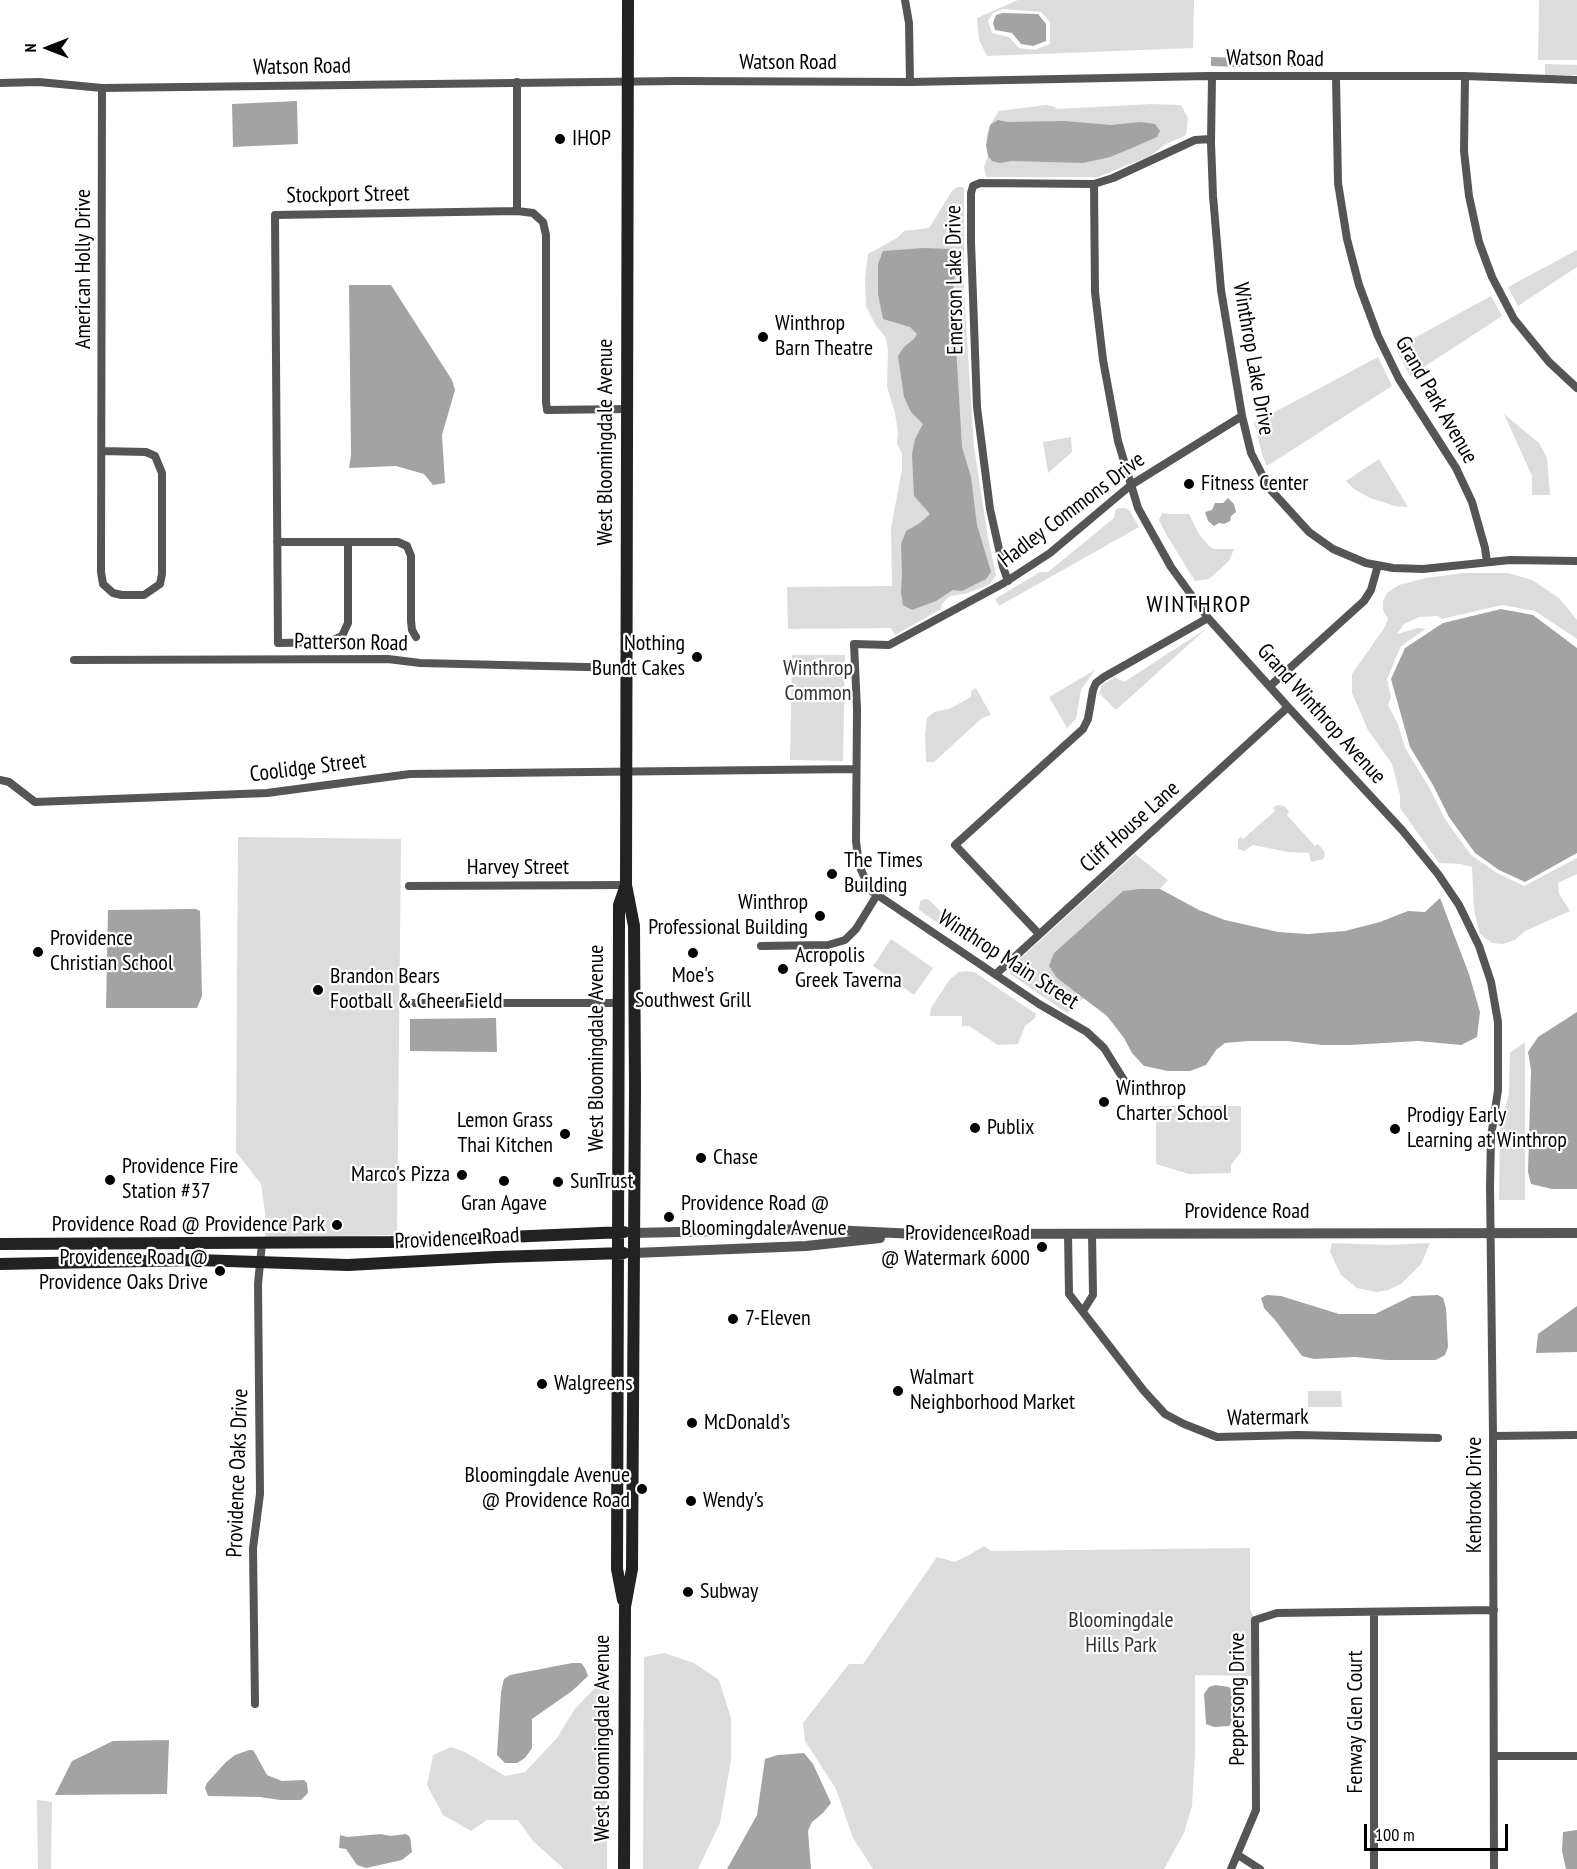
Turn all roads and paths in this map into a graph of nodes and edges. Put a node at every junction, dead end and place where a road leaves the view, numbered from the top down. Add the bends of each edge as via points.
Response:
1 (628, 0) edge
2 (905, 0) edge
3 (1212, 76) junction
4 (1465, 76) junction
5 (1335, 78) junction
6 (1577, 80) edge
7 (628, 81) junction
8 (517, 82) junction
9 (909, 82) junction
10 (0, 83) edge
11 (102, 87) junction
12 (1211, 139) junction
13 (1094, 184) junction
14 (517, 211) junction
15 (1577, 388) edge
16 (627, 409) junction
17 (1242, 416) junction
18 (102, 451) junction
19 (1131, 485) junction
20 (277, 542) junction
21 (348, 542) junction
22 (1577, 561) edge
23 (1487, 562) junction
24 (1378, 565) junction
25 (1008, 581) junction
26 (1208, 618) junction
27 (416, 637) dead end
28 (854, 644) joint
29 (74, 660) dead end
30 (627, 668) junction
31 (1270, 686) junction
32 (1288, 707) junction
33 (856, 769) junction
34 (627, 773) junction
35 (0, 780) edge
36 (626, 885) junction
37 (409, 886) dead end
38 (877, 895) junction
39 (619, 922) junction
40 (1040, 934) junction
41 (761, 946) dead end
42 (996, 974) junction
43 (634, 996) junction
44 (407, 1003) dead end
45 (619, 1003) junction
46 (1138, 1092) dead end
47 (618, 1232) junction
48 (634, 1233) junction
49 (1068, 1233) junction
50 (1092, 1233) junction
51 (1577, 1233) edge
52 (916, 1234) junction
53 (1491, 1234) junction
54 (262, 1243) junction
55 (0, 1244) edge
56 (634, 1253) junction
57 (618, 1254) junction
58 (262, 1263) junction
59 (0, 1264) edge
60 (1083, 1311) junction
61 (1577, 1435) edge
62 (1493, 1436) junction
63 (1438, 1438) dead end
64 (625, 1607) junction
65 (1494, 1610) junction
66 (1374, 1612) junction
67 (255, 1704) dead end
68 (1494, 1756) junction
69 (1577, 1756) edge
70 (1238, 1855) junction
71 (624, 1869) edge
72 (1231, 1869) edge
73 (1260, 1869) edge
74 (1374, 1869) edge
75 (1494, 1869) edge

1 - 7 main road, West Bloomingdale Avenue
2 - 9 street
3 - 5 street, Watson Road
3 - 9 street, Watson Road
3 - 12 street, Winthrop Lake Drive
4 - 5 street, Watson Road
4 - 6 street, Watson Road
4 - 15 street via 1464,151 1479,242 1514,319 1549,362
5 - 23 street, Grand Park Avenue via 1338,183 1359,285 1399,379 1456,468 1472,502
7 - 8 street, Watson Road
7 - 9 street, Watson Road
7 - 16 main road, West Bloomingdale Avenue
8 - 11 street, Watson Road
8 - 14 street
10 - 11 street, Watson Road
11 - 18 street, American Holly Drive
12 - 13 street, Emerson Lake Drive via 1195,140
12 - 17 street, Winthrop Lake Drive via 1221,290
13 - 19 street, Grand Winthrop Avenue via 1096,303 1103,360 1118,441
13 - 25 street, Emerson Lake Drive via 980,183 973,186 971,193 977,407 990,509
14 - 16 street, Stockport Street via 533,213 545,228 547,410
14 - 20 street, Stockport Street via 275,215
16 - 30 main road, West Bloomingdale Avenue
17 - 19 street, Hadley Commons Drive
17 - 24 street, Winthrop Lake Drive via 1260,472 1293,517 1333,549
18 - 18 street, American Holly Drive via 103,584 112,593 144,596 160,584 162,574 162,473 155,456 146,452
19 - 25 street, Hadley Commons Drive via 1050,553
19 - 26 street, Grand Winthrop Avenue via 1138,508 1171,567
20 - 21 street
20 - 21 street, Stockport Street via 278,643 336,641 346,630
21 - 27 street via 398,542 407,546 411,556 411,621
22 - 23 street, Winthrop Lake Drive
23 - 24 street, Winthrop Lake Drive via 1423,569
24 - 31 street via 1364,601
25 - 28 street, Hadley Commons Drive via 889,645
26 - 31 street, Grand Winthrop Avenue
26 - 40 street via 1096,683 1083,729 956,845
28 - 33 street, Winthrop Main Street
29 - 30 street, Patterson Road via 388,659
30 - 34 main road, West Bloomingdale Avenue
31 - 32 street, Grand Winthrop Avenue
32 - 40 street, Cliff House Lane
32 - 53 street, Grand Winthrop Avenue via 1438,874 1479,946 1498,1022 1498,1090 1491,1137
33 - 34 street, Coolidge Street
33 - 38 street, Winthrop Main Street via 859,865 870,890
34 - 35 street, Coolidge Street via 410,774 267,793 35,802 9,782
34 - 36 main road, West Bloomingdale Avenue
36 - 37 street, Harvey Street
36 - 39 main road, West Bloomingdale Avenue
36 - 43 main road, West Bloomingdale Avenue via 634,926
38 - 41 street via 845,940 828,945
38 - 42 street, Winthrop Main Street
39 - 43 main road via 626,936 626,987
39 - 45 main road, West Bloomingdale Avenue
40 - 42 street, Cliff House Lane
42 - 46 street, Winthrop Main Street via 1095,1039 1129,1088
43 - 48 main road, West Bloomingdale Avenue
44 - 45 street
45 - 47 main road, West Bloomingdale Avenue
47 - 48 main road, Providence Road
47 - 54 main road, Providence Road
47 - 57 main road, West Bloomingdale Avenue
48 - 52 street, Providence Road via 811,1229
48 - 56 main road, West Bloomingdale Avenue
49 - 50 street, Providence Road
49 - 52 street, Providence Road
49 - 60 street, Watermark via 1069,1294
50 - 53 street, Providence Road
50 - 60 street via 1093,1295
51 - 53 street, Providence Road
52 - 56 street, Providence Road via 806,1246
53 - 62 street, Kenbrook Drive
54 - 55 main road, Providence Road
54 - 58 street, Providence Oaks Drive
56 - 57 main road, Providence Road
56 - 64 main road, West Bloomingdale Avenue via 632,1569
57 - 58 main road, Providence Road via 348,1265
57 - 64 main road, West Bloomingdale Avenue via 617,1569
58 - 59 main road, Providence Road via 196,1260
58 - 67 street, Providence Oaks Drive via 258,1284 260,1494 253,1548
60 - 63 street, Watermark via 1165,1414 1217,1437
61 - 62 street
62 - 65 street, Kenbrook Drive
64 - 71 main road, West Bloomingdale Avenue
65 - 66 street, Peppersong Drive
65 - 68 street, Kenbrook Drive
66 - 70 street, Peppersong Drive via 1277,1613 1255,1620 1256,1810
66 - 74 street, Fenway Glen Court
68 - 69 street
68 - 75 street, Kenbrook Drive
70 - 72 street, Peppersong Drive
70 - 73 street

